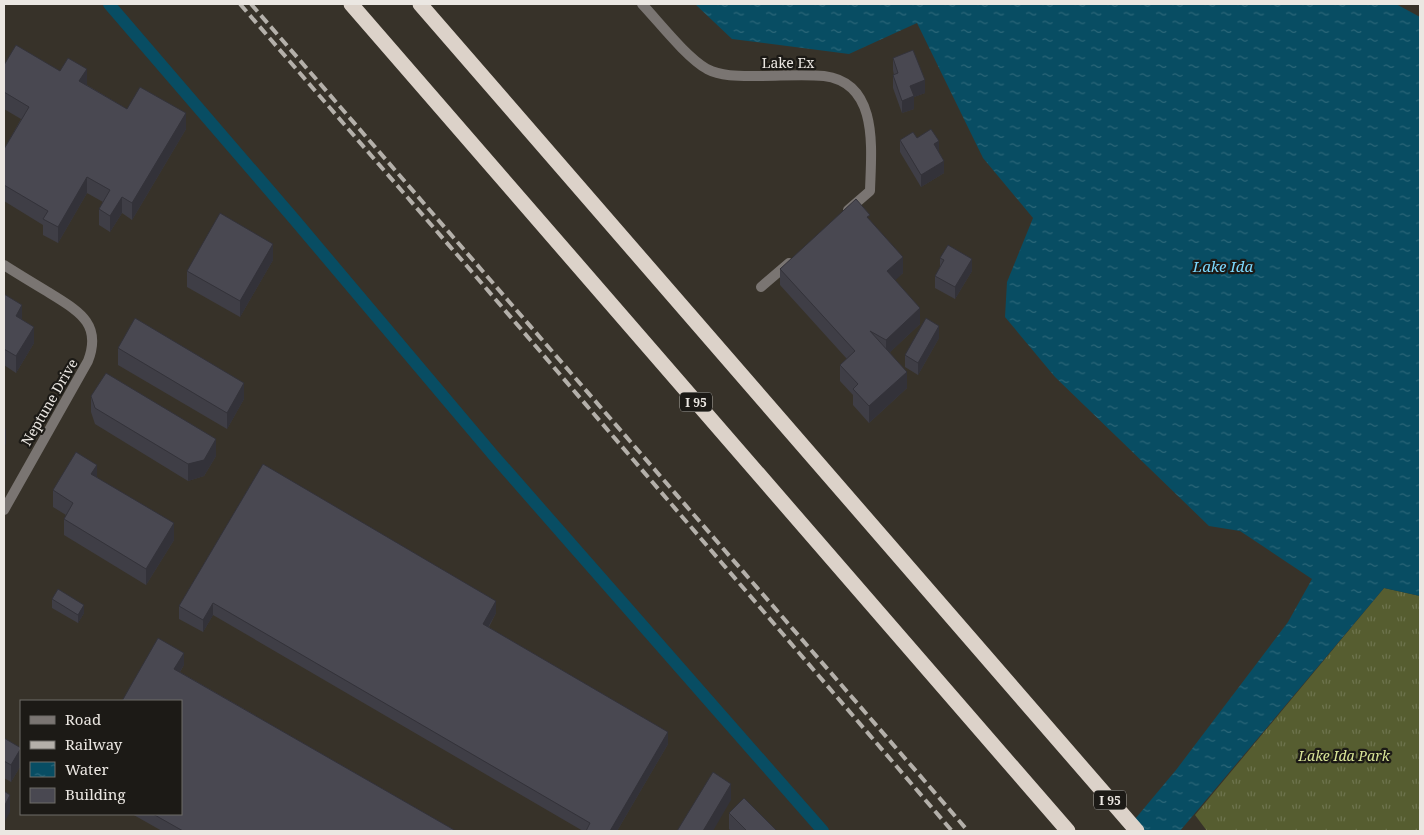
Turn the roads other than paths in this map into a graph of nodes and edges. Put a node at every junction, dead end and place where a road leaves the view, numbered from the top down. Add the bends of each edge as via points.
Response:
1 (351, 4) edge
2 (420, 4) edge
3 (642, 4) edge
4 (841, 216) edge
5 (798, 255) edge
6 (4, 265) edge
7 (761, 287) dead end
8 (4, 510) edge
9 (1068, 831) edge
10 (1137, 831) edge

1 - 9 highway, I 95
2 - 10 highway, I 95
3 - 4 street, Lake Ex via 692,58 707,69 740,76 825,76 841,81 855,92 865,107 871,132 870,191
5 - 7 street
6 - 8 street, Neptune Drive via 78,311 91,330 92,346 88,361

